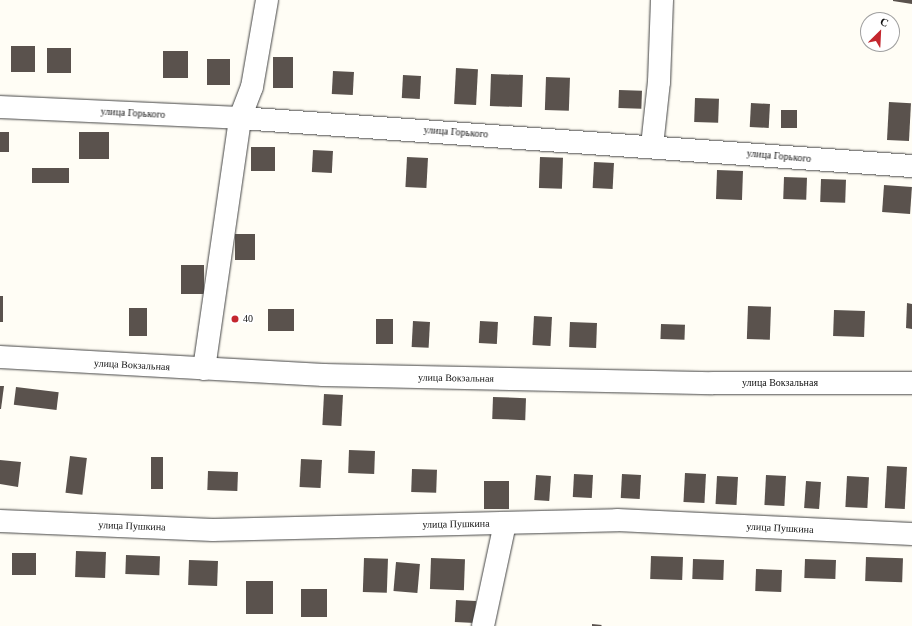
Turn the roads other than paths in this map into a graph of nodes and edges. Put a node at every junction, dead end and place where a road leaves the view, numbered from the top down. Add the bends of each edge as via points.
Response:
1 (268, 0) edge
2 (662, 0) edge
3 (0, 107) edge
4 (240, 118) junction
5 (652, 146) junction
6 (912, 166) edge
7 (0, 357) edge
8 (204, 369) junction
9 (912, 383) edge
10 (0, 521) edge
11 (505, 523) junction
12 (912, 534) edge
13 (483, 626) edge

1 - 4 street via 252,87
2 - 5 street via 659,82
3 - 4 street, улица Горького
4 - 5 street, улица Горького
4 - 8 street
5 - 6 street, улица Горького
7 - 8 street, улица Вокзальная
8 - 9 street, улица Вокзальная via 323,375 713,383
10 - 11 street, улица Пушкина via 213,530
11 - 12 street, улица Пушкина via 617,520
11 - 13 street

